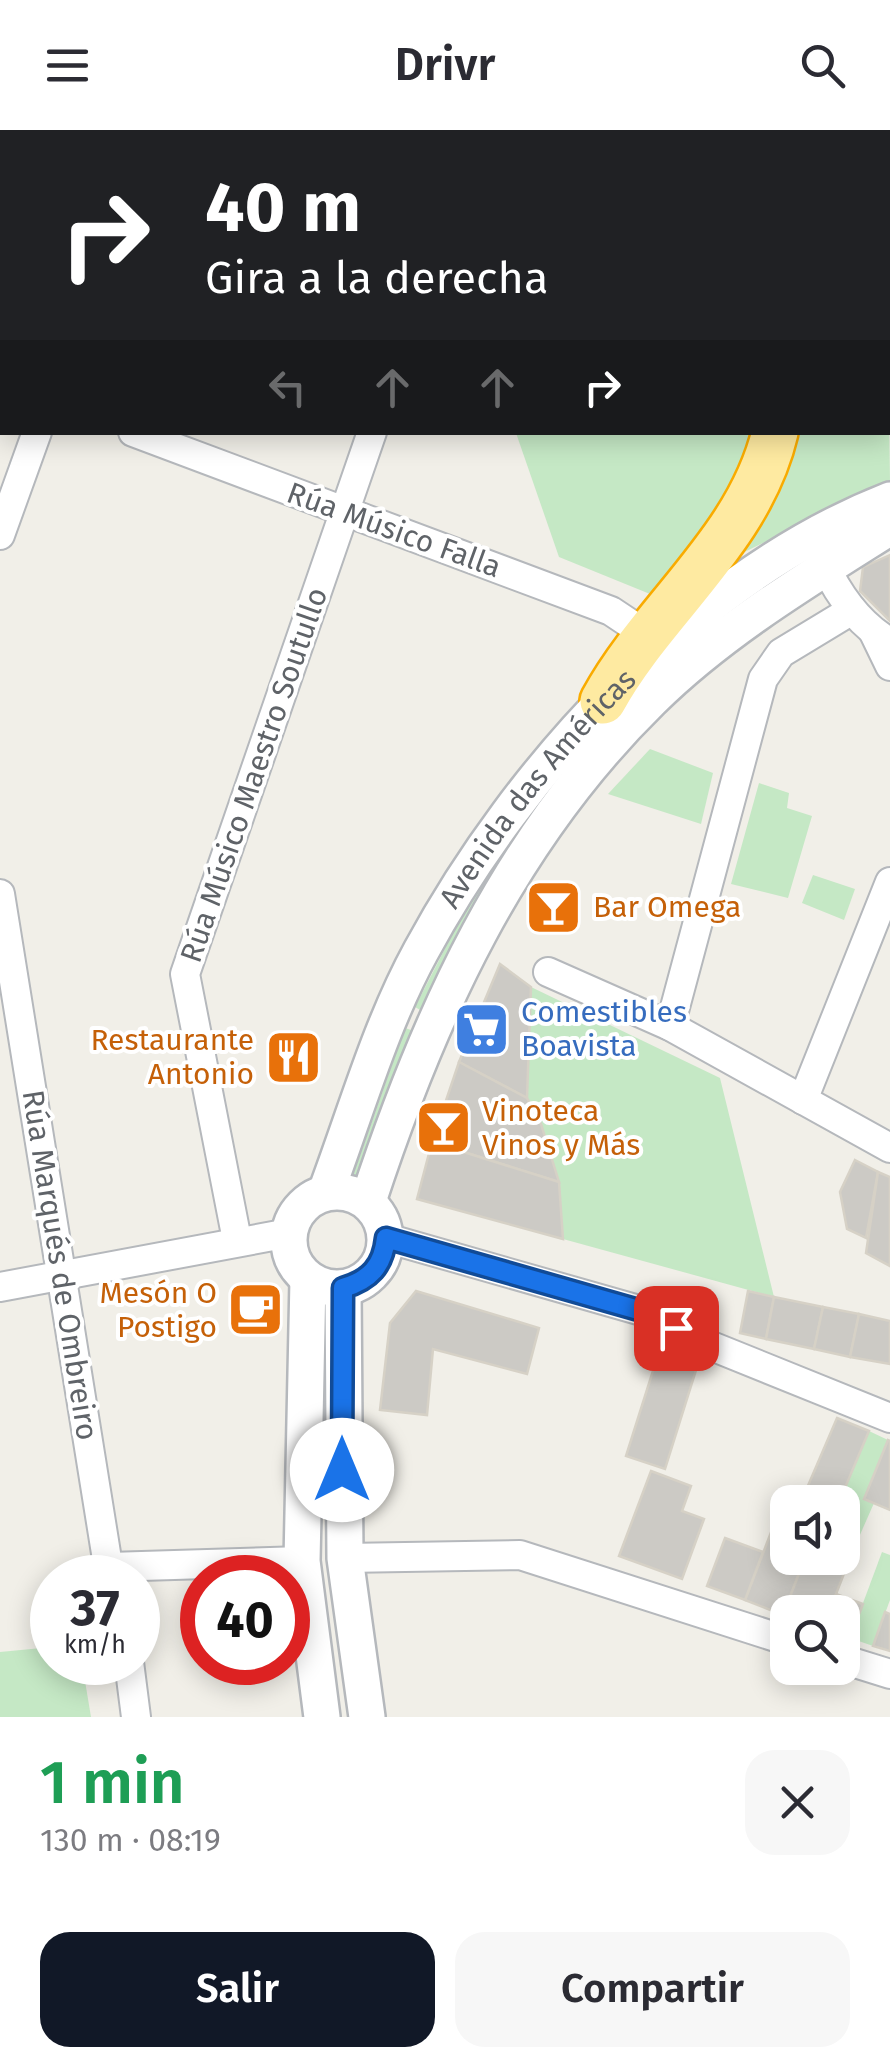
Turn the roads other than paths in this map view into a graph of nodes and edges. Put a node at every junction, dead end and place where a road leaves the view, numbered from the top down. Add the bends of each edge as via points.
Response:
1 (36, 435) edge
2 (141, 435) edge
3 (371, 435) edge
4 (774, 435) edge
5 (890, 500) edge
6 (890, 510) edge
7 (344, 511) junction
8 (890, 527) edge
9 (0, 535) edge
10 (826, 568) junction
11 (852, 610) junction
12 (650, 637) junction
13 (882, 637) edge
14 (890, 666) edge
15 (603, 701) junction
16 (890, 882) edge
17 (0, 894) edge
18 (548, 972) dead end
19 (670, 1026) junction
20 (802, 1100) junction
21 (890, 1148) edge
22 (326, 1192) junction
23 (368, 1201) junction
24 (289, 1234) junction
25 (386, 1238) junction
26 (237, 1240) junction
27 (58, 1276) junction
28 (308, 1279) junction
29 (0, 1287) edge
30 (343, 1288) junction
31 (890, 1418) edge
32 (107, 1555) edge
33 (302, 1555) edge
34 (344, 1558) junction
35 (310, 1623) edge
36 (770, 1635) edge
37 (860, 1665) edge
38 (890, 1674) edge
39 (131, 1685) edge
40 (136, 1717) edge
41 (322, 1717) edge
42 (367, 1717) edge

1 - 9 street
2 - 7 street, Rúa Músico Falla
3 - 7 street, Rúa Músico Maestro Soutullo
4 - 12 highway via 724,540
5 - 15 street, Avenida das Américas via 789,548
6 - 10 street via 827,548
7 - 12 street, Rúa Músico Falla via 611,611
7 - 26 street, Rúa Músico Maestro Soutullo via 185,974
8 - 10 street, Avenida das Américas
10 - 11 street
10 - 23 street, Avenida das Américas via 652,699 531,842 430,1027
11 - 13 street
11 - 19 street via 781,653 763,679
12 - 15 highway
13 - 14 street
15 - 22 street, Avenida das Américas via 472,866 420,952
16 - 20 street
17 - 27 street, Rúa Marqués de Ombreiro
18 - 19 street
19 - 20 street
20 - 21 street
22 - 23 street
22 - 24 street via 302,1206
23 - 25 street
24 - 26 street
24 - 28 street via 292,1257
25 - 30 street via 378,1266
25 - 31 street via 649,1313 704,1343
26 - 27 street
27 - 29 street
27 - 32 street, Rúa Marqués de Ombreiro
28 - 30 street
28 - 33 street
30 - 34 street
34 - 36 street via 520,1555
34 - 42 street
35 - 41 street
37 - 38 street
39 - 40 street

